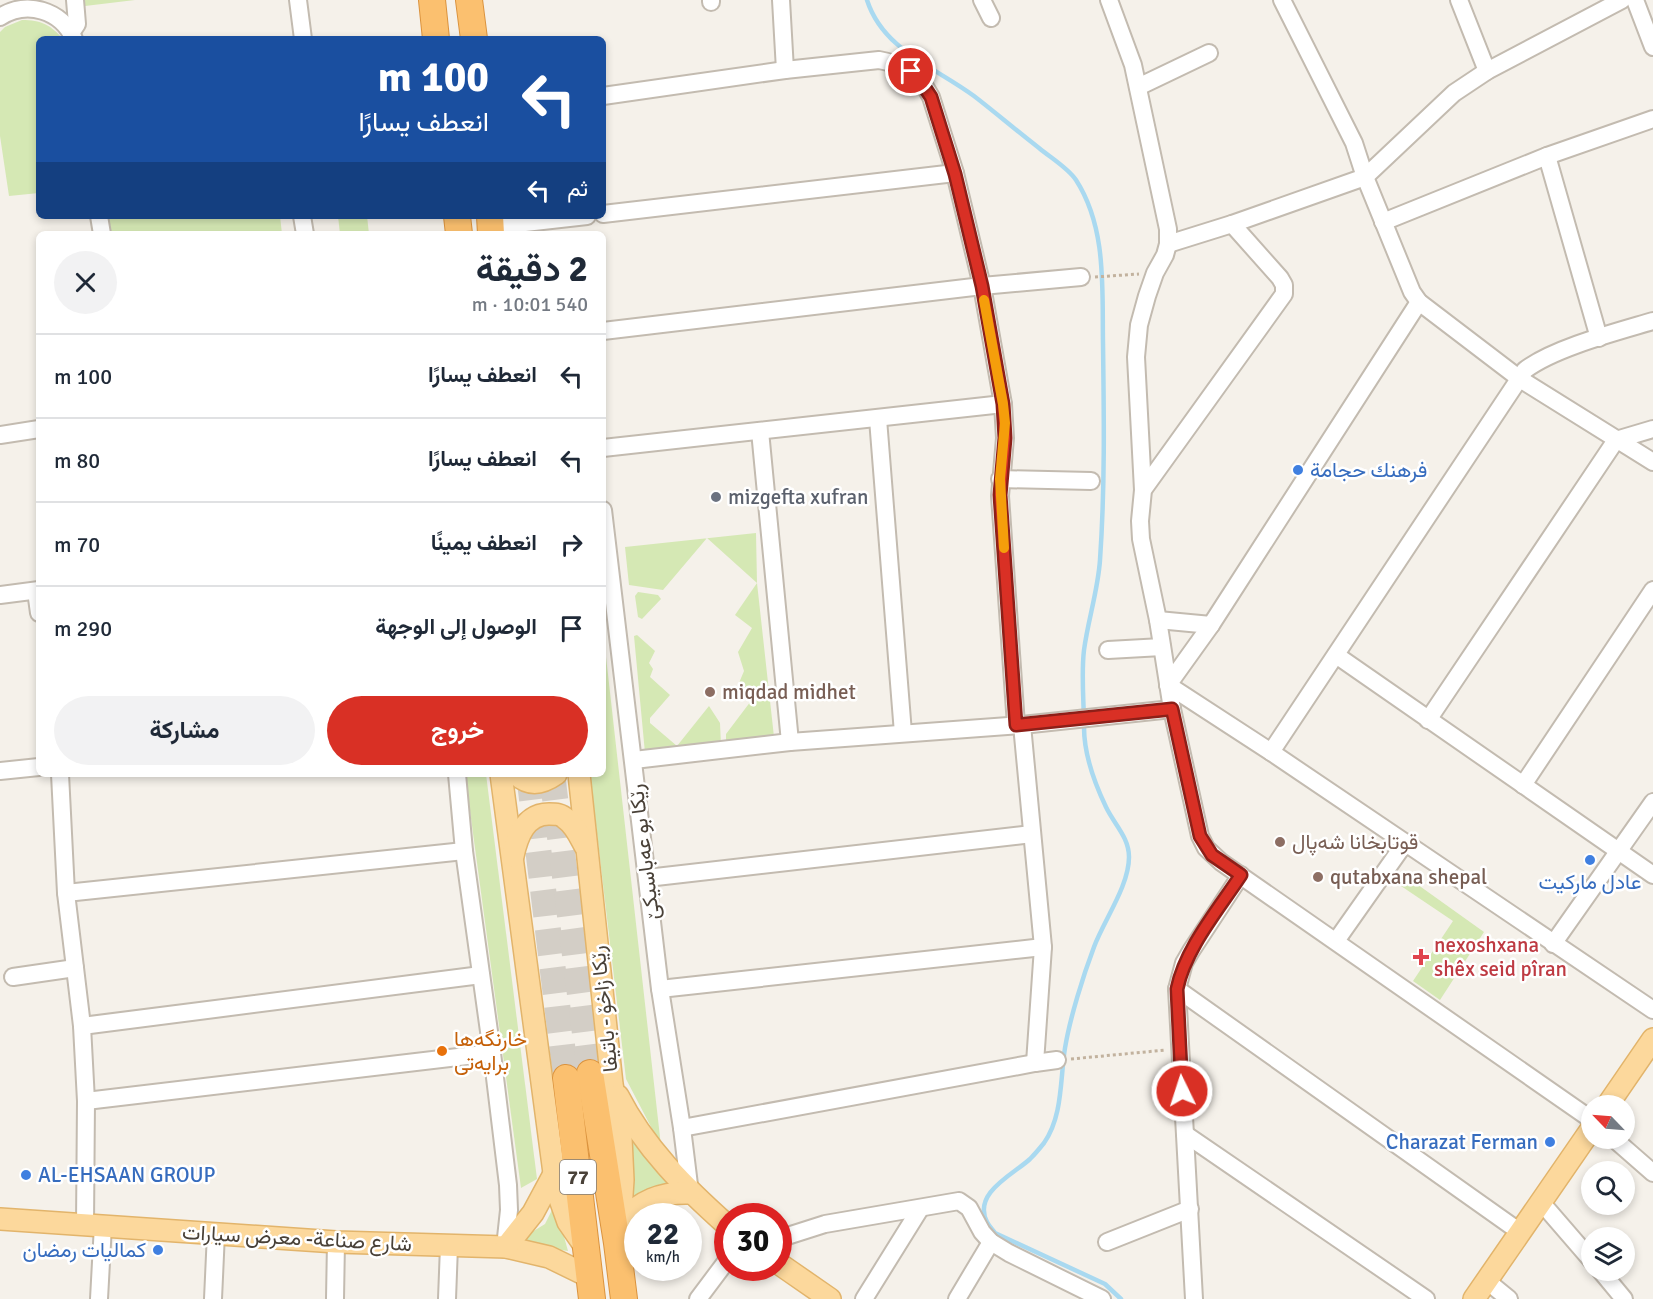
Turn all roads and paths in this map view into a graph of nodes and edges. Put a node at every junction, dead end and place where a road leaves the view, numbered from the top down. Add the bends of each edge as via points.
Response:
1 (75, 0) edge
2 (298, 0) edge
3 (432, 0) edge
4 (469, 0) edge
5 (781, 0) edge
6 (982, 0) edge
7 (1109, 0) edge
8 (1282, 0) edge
9 (1459, 0) edge
10 (1622, 0) edge
11 (1635, 0) edge
12 (0, 17) edge
13 (992, 18) dead end
14 (73, 36) edge
15 (303, 36) edge
16 (436, 36) edge
17 (474, 36) edge
18 (1653, 47) edge
19 (1209, 53) dead end
20 (785, 70) junction
21 (1487, 71) junction
22 (1138, 87) junction
23 (606, 96) edge
24 (1653, 119) edge
25 (1547, 156) junction
26 (955, 174) junction
27 (1365, 177) junction
28 (606, 214) edge
29 (558, 219) edge
30 (1383, 222) junction
31 (1233, 224) junction
32 (490, 226) edge
33 (1168, 244) junction
34 (1134, 274) dead end
35 (1087, 277) joint
36 (982, 286) junction
37 (1419, 302) junction
38 (1653, 321) edge
39 (606, 331) edge
40 (1599, 338) junction
41 (1520, 379) junction
42 (1003, 404) junction
43 (878, 418) junction
44 (36, 429) edge
45 (1653, 429) edge
46 (760, 431) junction
47 (0, 435) edge
48 (1616, 440) junction
49 (606, 448) edge
50 (1653, 462) edge
51 (1000, 479) junction
52 (1091, 481) dead end
53 (1143, 490) junction
54 (606, 534) edge
55 (36, 590) edge
56 (1653, 590) edge
57 (0, 595) edge
58 (1158, 620) junction
59 (1211, 625) junction
60 (1162, 647) junction
61 (1108, 650) dead end
62 (1336, 655) junction
63 (1168, 685) junction
64 (1172, 709) junction
65 (1428, 720) junction
66 (1019, 725) junction
67 (903, 733) junction
68 (790, 742) junction
69 (1271, 752) junction
70 (634, 760) junction
71 (36, 767) edge
72 (0, 771) edge
73 (60, 777) edge
74 (457, 777) edge
75 (501, 777) edge
76 (521, 777) edge
77 (551, 777) edge
78 (579, 777) edge
79 (1523, 785) junction
80 (1653, 802) edge
81 (1032, 834) junction
82 (1405, 843) junction
83 (464, 851) junction
84 (588, 852) junction
85 (1618, 853) junction
86 (511, 862) junction
87 (1241, 875) junction
88 (1653, 875) edge
89 (647, 878) junction
90 (66, 893) junction
91 (1336, 941) junction
92 (1553, 944) junction
93 (1043, 947) junction
94 (75, 968) junction
95 (481, 975) junction
96 (13, 977) dead end
97 (660, 989) junction
98 (1177, 989) junction
99 (1653, 1010) edge
100 (82, 1026) junction
101 (1653, 1039) edge
102 (1180, 1049) junction
103 (492, 1053) junction
104 (1057, 1060) joint
105 (1035, 1063) junction
106 (589, 1079) junction
107 (1615, 1095) edge
108 (86, 1101) junction
109 (1581, 1112) edge
110 (682, 1128) junction
111 (1185, 1134) junction
112 (1581, 1144) edge
113 (1626, 1149) edge
114 (1653, 1173) edge
115 (554, 1174) junction
116 (690, 1193) junction
117 (1541, 1202) junction
118 (920, 1209) junction
119 (1190, 1209) junction
120 (714, 1214) edge
121 (0, 1219) edge
122 (94, 1224) junction
123 (619, 1232) junction
124 (1520, 1232) junction
125 (216, 1233) junction
126 (792, 1235) edge
127 (336, 1242) junction
128 (991, 1242) junction
129 (1107, 1242) dead end
130 (449, 1246) junction
131 (506, 1247) junction
132 (1581, 1248) edge
133 (587, 1250) junction
134 (792, 1273) edge
135 (714, 1278) edge
136 (1487, 1281) junction
137 (1609, 1281) edge
138 (591, 1288) edge
139 (99, 1299) edge
140 (213, 1299) edge
141 (334, 1299) edge
142 (447, 1299) edge
143 (624, 1299) edge
144 (698, 1299) edge
145 (829, 1299) edge
146 (864, 1299) edge
147 (957, 1299) edge
148 (1102, 1299) edge
149 (1194, 1299) edge
150 (1426, 1299) edge
151 (1474, 1299) edge
152 (1509, 1299) edge
153 (1624, 1299) edge

1 - 14 street
2 - 15 street
3 - 16 highway
4 - 17 highway
5 - 20 street
6 - 13 street
7 - 22 street
8 - 27 street via 1354,143
9 - 21 street
10 - 21 street
11 - 18 street
12 - 14 street via 13,10 35,8 56,17
19 - 22 street
20 - 23 street
20 - 26 street via 879,60 911,71 931,97
21 - 27 street via 1454,93
22 - 33 street
24 - 25 street
25 - 30 street
25 - 40 street
26 - 28 street
26 - 36 street
27 - 30 street
27 - 31 street
29 - 32 street
30 - 37 street
31 - 33 street
31 - 53 street via 1280,278 1284,294
33 - 53 street via 1146,296 1139,325 1136,357
34 - 35 path
35 - 36 street
36 - 39 street
36 - 42 street
37 - 41 street
37 - 59 street
38 - 40 street
40 - 41 street via 1536,362
41 - 48 street
41 - 62 street
42 - 43 street
42 - 51 street via 1005,438
43 - 46 street
43 - 67 street
44 - 47 street
45 - 48 street
46 - 49 street
46 - 68 street
48 - 50 street
48 - 65 street
51 - 52 street
51 - 66 street
53 - 58 street via 1141,538
54 - 70 street, رێكا بو عه‌باسيكێ
55 - 57 street
56 - 79 street
58 - 59 street
58 - 60 street
59 - 63 street
60 - 61 street
60 - 63 street
62 - 65 street
62 - 69 street
63 - 64 street
63 - 69 street
64 - 66 street
64 - 87 street via 1200,836 1212,855
65 - 79 street
66 - 67 street
66 - 81 street
67 - 68 street
68 - 70 street
69 - 82 street
70 - 89 street, رێكا بو عه‌باسيكێ
71 - 72 street
73 - 90 street
74 - 83 street
75 - 86 main road
76 - 77 main road via 540,783
78 - 84 main road, رێکا زاخۆ - باتیفا
79 - 85 street
80 - 85 street
81 - 89 street
81 - 93 street
82 - 91 street
82 - 92 street
83 - 90 street
83 - 95 street
84 - 86 main road via 566,818 543,814 527,822 520,832
84 - 106 main road, رێکا زاخۆ - باتیفا
85 - 88 street
85 - 92 street
86 - 115 main road
87 - 91 street
87 - 98 street via 1188,957
89 - 97 street, رێكا بو عه‌باسيكێ
90 - 94 street
91 - 109 street
92 - 99 street
93 - 97 street
93 - 105 street
94 - 96 street
94 - 100 street
95 - 100 street
95 - 103 street
97 - 110 street, رێكا بو عه‌باسيكێ
98 - 102 street
98 - 124 street
100 - 108 street
101 - 107 main road
102 - 104 path
102 - 111 street
103 - 108 street
103 - 131 street via 509,1199
104 - 105 street
105 - 110 street
106 - 116 main road via 638,1128
106 - 123 highway, رێکا زاخۆ - باتیفا / 77
106 - 133 highway, رێکا زاخۆ - باتیفا / 77
108 - 122 street
110 - 116 street, رێكا بو عه‌باسيكێ
111 - 119 street
111 - 150 street
112 - 117 main road
113 - 114 street
115 - 131 main road via 533,1213
115 - 133 main road via 568,1222
116 - 120 main road
116 - 123 main road via 654,1197 630,1212
117 - 124 main road
117 - 132 street
118 - 126 street via 825,1224
118 - 128 street via 965,1203
118 - 146 street
119 - 129 street
119 - 149 street
121 - 122 main road, شارع صناعة- معرض سيارات
122 - 125 main road, شارع صناعة- معرض سيارات
122 - 139 street
123 - 143 highway, رێکا زاخۆ - باتیفا / 77
124 - 136 main road
125 - 127 main road, شارع صناعة- معرض سيارات
125 - 140 street
127 - 130 main road, شارع صناعة- معرض سيارات
127 - 141 street
128 - 147 street
128 - 148 street
130 - 131 main road, شارع صناعة- معرض سيارات
130 - 142 street
131 - 138 main road, شارع صناعة- معرض سيارات via 549,1257
133 - 138 highway, رێکا زاخۆ - باتیفا / 77
134 - 145 main road
135 - 144 street
136 - 151 main road
136 - 152 street
137 - 153 street

